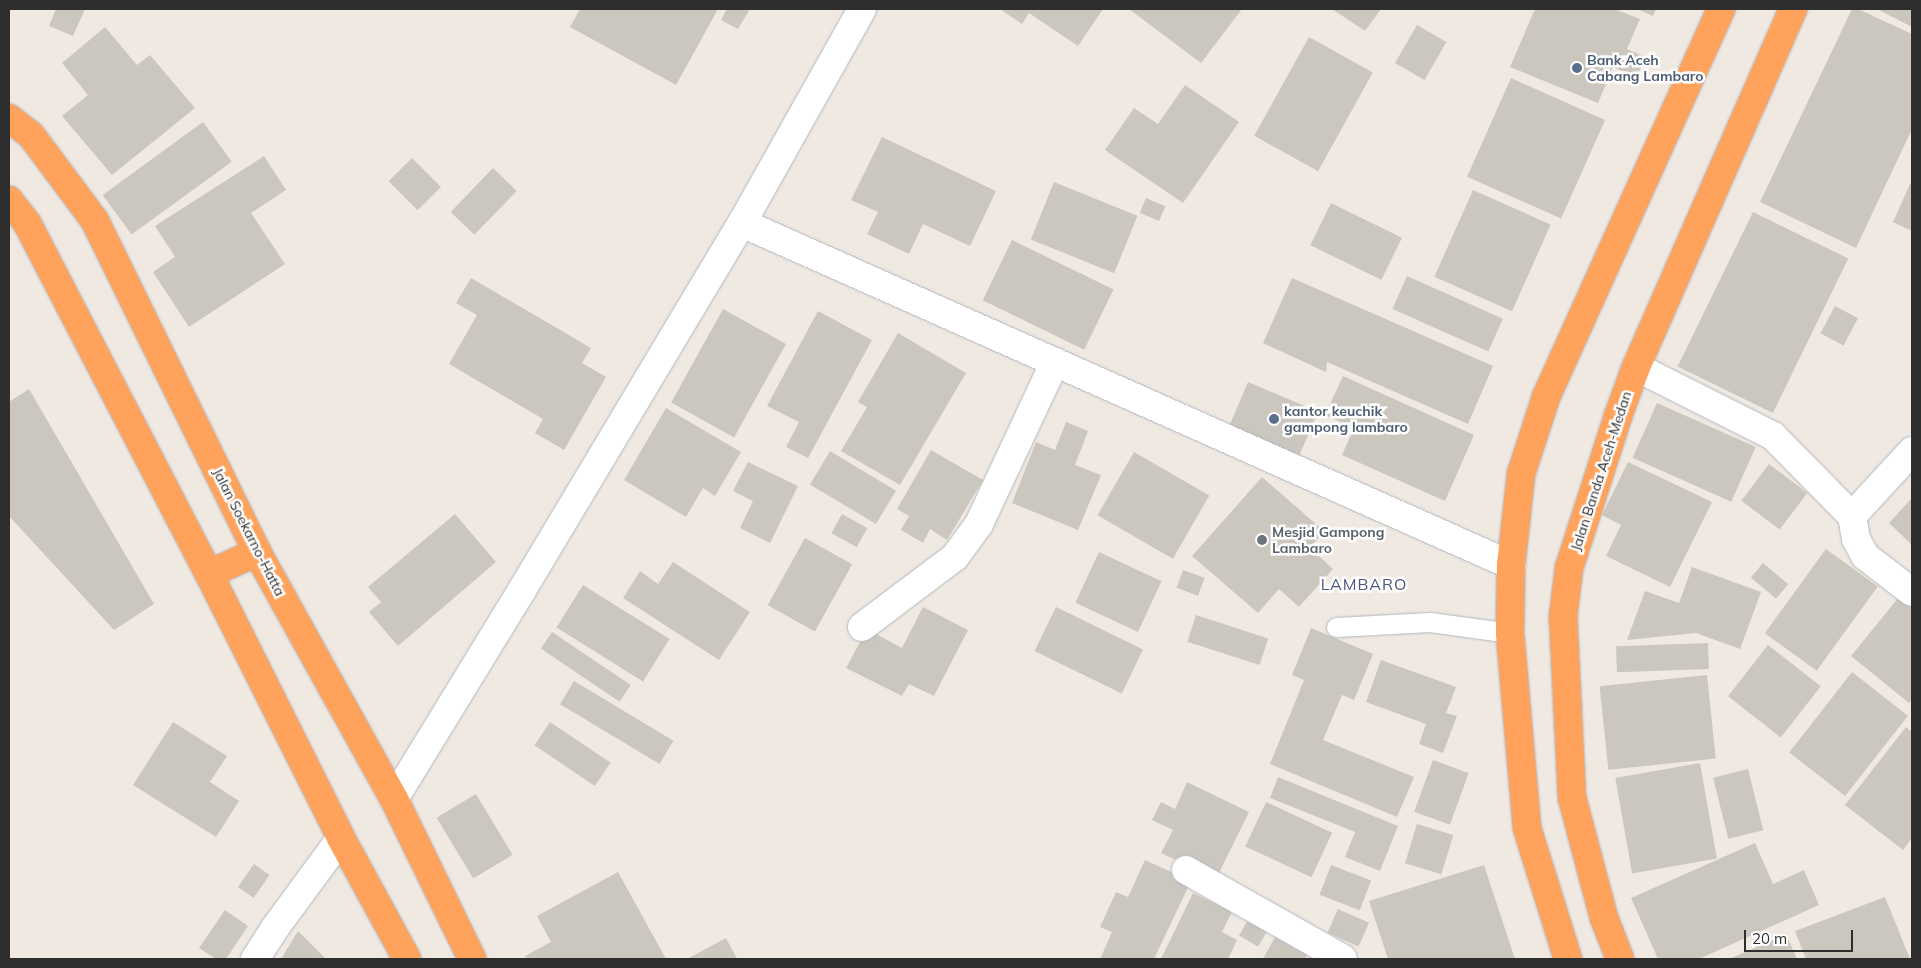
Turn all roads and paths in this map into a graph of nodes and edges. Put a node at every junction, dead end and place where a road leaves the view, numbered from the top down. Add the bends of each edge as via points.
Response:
1 (862, 9) edge
2 (1721, 9) edge
3 (1793, 9) edge
4 (9, 118) edge
5 (9, 200) edge
6 (742, 223) junction
7 (1055, 362) junction
8 (1636, 367) junction
9 (1912, 451) edge
10 (1852, 516) junction
11 (257, 552) junction
12 (1510, 565) junction
13 (209, 574) junction
14 (1912, 592) edge
15 (862, 627) dead end
16 (1336, 627) dead end
17 (1510, 633) junction
18 (394, 799) junction
19 (341, 838) junction
20 (1186, 870) dead end
21 (255, 959) edge
22 (407, 959) edge
23 (472, 959) edge
24 (1343, 959) edge
25 (1568, 959) edge
26 (1620, 959) edge

1 - 6 street
2 - 12 highway via 1546,397 1521,474
3 - 8 highway, Jalan Banda Aceh-Medan
4 - 11 highway, Jalan Soekarno-Hatta via 31,135 95,221
5 - 13 highway via 27,223
6 - 7 street
6 - 18 street
7 - 12 street
7 - 15 street via 979,524 955,557
8 - 10 street via 1773,436
8 - 26 highway, Jalan Banda Aceh-Medan via 1569,568 1563,617 1572,798 1604,918
9 - 10 street
10 - 14 street via 1856,539 1864,556
11 - 13 highway
11 - 18 highway, Jalan Soekarno-Hatta
12 - 17 highway
13 - 19 highway
16 - 17 lane via 1430,622
17 - 25 highway via 1527,828
18 - 23 highway, Jalan Soekarno-Hatta
19 - 21 street
19 - 22 highway
20 - 24 street

